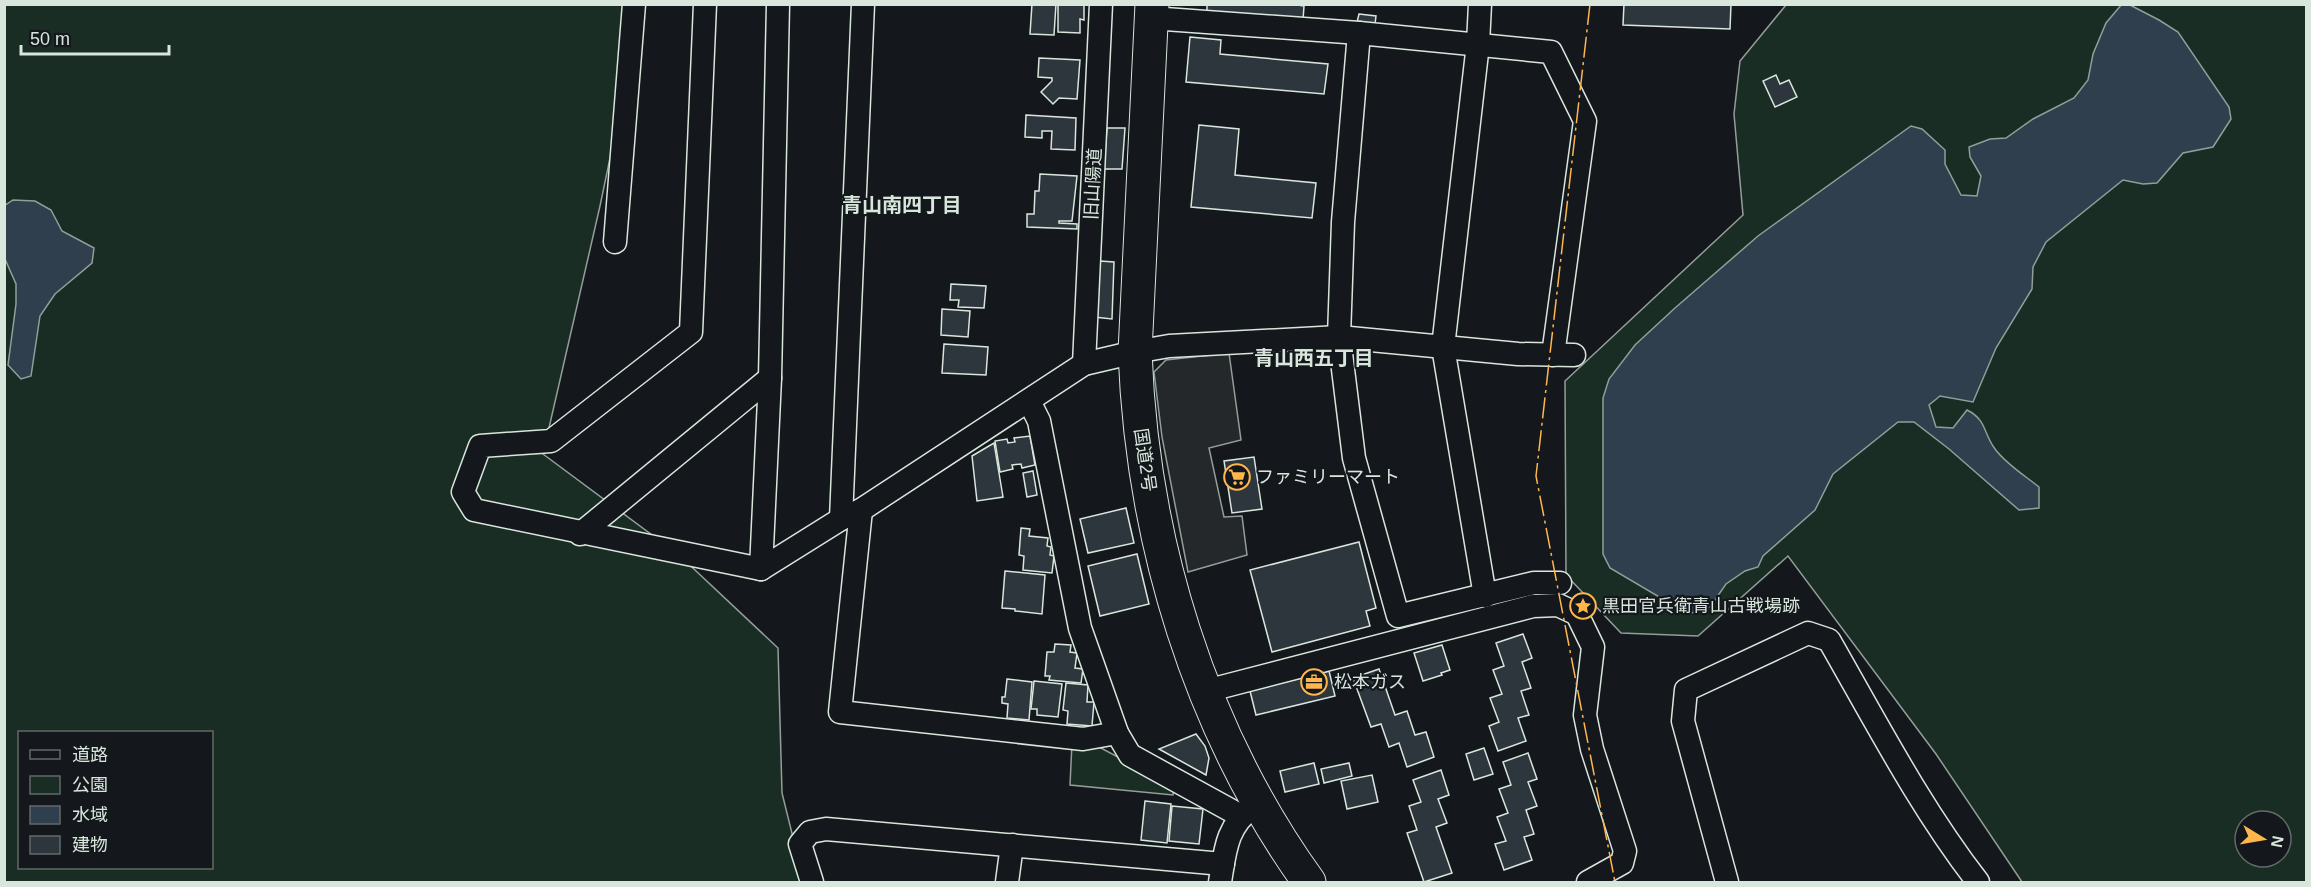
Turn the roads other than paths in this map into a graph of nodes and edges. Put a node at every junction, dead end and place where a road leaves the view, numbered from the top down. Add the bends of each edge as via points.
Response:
1 (634, 4) edge
2 (705, 4) edge
3 (778, 4) edge
4 (863, 4) edge
5 (1101, 4) edge
6 (1480, 4) edge
7 (1152, 11) edge
8 (1359, 33) junction
9 (1478, 45) junction
10 (615, 242) dead end
11 (1340, 336) junction
12 (1443, 347) junction
13 (1135, 352) junction
14 (1084, 364) junction
15 (770, 378) junction
16 (1029, 401) junction
17 (861, 510) junction
18 (841, 519) junction
19 (580, 534) junction
20 (760, 569) junction
21 (1560, 583) dead end
22 (1485, 596) junction
23 (1206, 691) junction
24 (1117, 733) junction
25 (1250, 809) junction
26 (1012, 845) junction
27 (1221, 873) edge
28 (812, 882) edge
29 (1007, 882) edge
30 (1309, 882) edge
31 (1588, 882) edge
32 (1727, 882) edge
33 (1978, 882) edge

1 - 10 street
2 - 19 street via 692,332 551,441 480,446 464,492 474,510
3 - 15 street
4 - 18 street
5 - 14 street, 旧山陽道
6 - 9 street
7 - 8 street
7 - 13 highway, 国道2号
8 - 9 street
8 - 11 street via 1343,222
9 - 12 street
9 - 12 street via 1551,52 1585,121 1564,355
11 - 12 street
11 - 13 street via 1168,346
11 - 22 street via 1354,458 1398,616
12 - 22 street
13 - 14 street
13 - 23 highway, 国道2号 via 1136,398 1150,498 1184,633
14 - 16 street
15 - 19 street
15 - 20 street
16 - 17 street
16 - 24 street via 1039,421 1080,628
17 - 18 street
17 - 24 street via 840,712 1083,739
18 - 20 street
19 - 20 street
21 - 22 street via 1534,584
23 - 25 highway, 国道2号
23 - 31 street via 1533,606 1558,605 1568,609 1577,614 1593,647 1585,715 1625,851 1622,863
24 - 25 street via 1130,755
25 - 27 street via 1230,832
25 - 30 highway, 国道2号
26 - 27 street
26 - 28 street via 826,829 810,832 800,844
26 - 29 street
32 - 33 street via 1683,721 1686,690 1808,633 1830,640 1901,768

